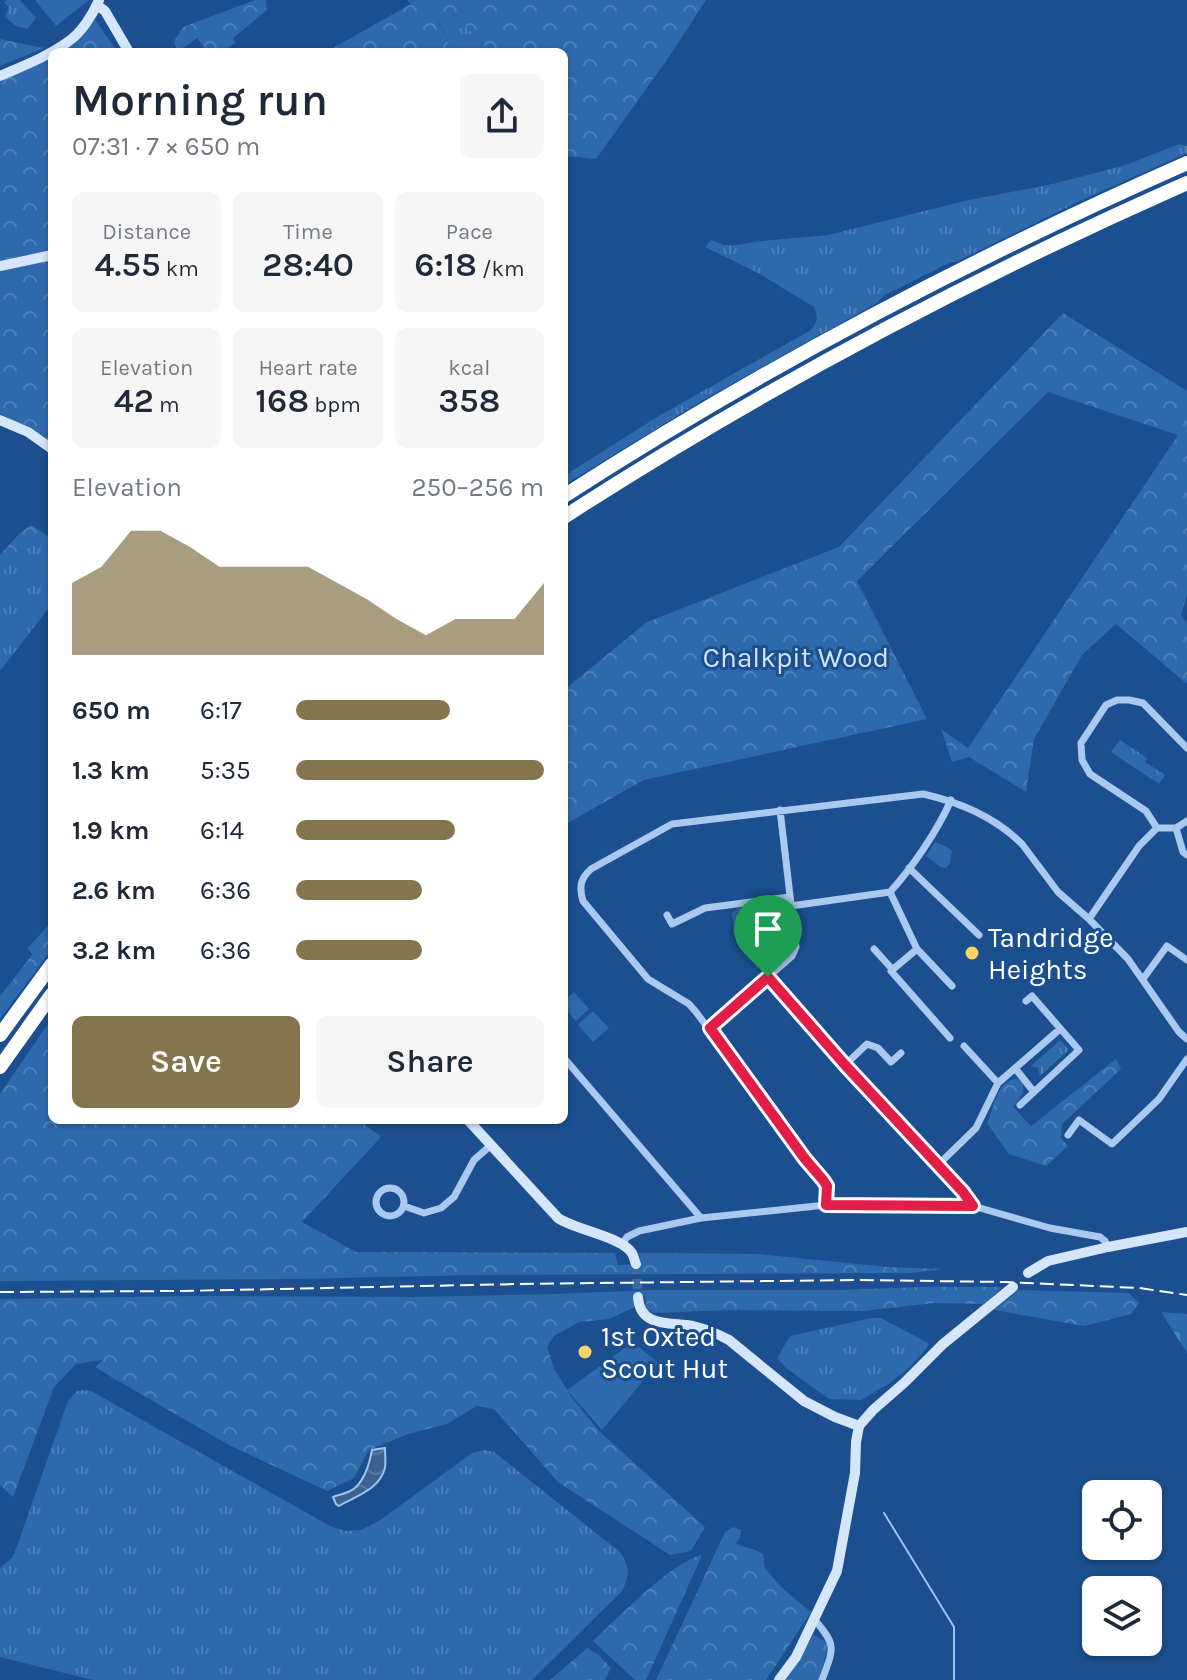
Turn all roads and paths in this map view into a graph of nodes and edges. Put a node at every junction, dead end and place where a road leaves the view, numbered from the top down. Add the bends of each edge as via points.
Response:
1 (98, 3) edge
2 (56, 48) edge
3 (127, 48) edge
4 (48, 53) edge
5 (0, 76) edge
6 (1187, 163) edge
7 (1187, 183) edge
8 (48, 256) edge
9 (0, 266) edge
10 (0, 420) edge
11 (48, 446) edge
12 (568, 494) edge
13 (568, 515) edge
14 (1187, 748) edge
15 (951, 800) junction
16 (780, 810) junction
17 (1187, 821) edge
18 (1157, 828) junction
19 (1176, 828) junction
20 (1187, 855) edge
21 (909, 868) junction
22 (890, 892) junction
23 (790, 901) junction
24 (667, 915) dead end
25 (1089, 919) junction
26 (979, 935) dead end
27 (874, 949) dead end
28 (917, 949) junction
29 (1187, 960) edge
30 (48, 969) edge
31 (893, 970) junction
32 (768, 977) junction
33 (1143, 979) junction
34 (952, 986) dead end
35 (48, 1000) edge
36 (1026, 1001) dead end
37 (710, 1028) junction
38 (1060, 1029) junction
39 (0, 1035) edge
40 (950, 1038) dead end
41 (1187, 1039) edge
42 (964, 1046) dead end
43 (901, 1053) dead end
44 (1187, 1059) edge
45 (568, 1063) edge
46 (845, 1065) junction
47 (0, 1067) edge
48 (1015, 1068) junction
49 (998, 1083) junction
50 (1034, 1092) junction
51 (1020, 1105) dead end
52 (471, 1124) edge
53 (1068, 1135) dead end
54 (490, 1146) junction
55 (938, 1165) junction
56 (826, 1205) junction
57 (404, 1206) junction
58 (973, 1206) junction
59 (701, 1218) junction
60 (1187, 1232) edge
61 (622, 1244) junction
62 (1108, 1247) junction
63 (636, 1264) tunnel mouth
64 (1028, 1273) dead end
65 (1013, 1287) dead end
66 (638, 1297) tunnel mouth
67 (859, 1426) junction
68 (814, 1619) junction
69 (826, 1678) edge
70 (779, 1680) edge

1 - 2 street via 71,40
1 - 3 street
4 - 5 street
6 - 12 highway via 899,301 750,383
7 - 13 highway via 857,345
8 - 9 street
10 - 11 street
14 - 18 street via 1143,703 1129,700 1106,705 1081,743 1090,774 1146,811
15 - 16 street via 923,794
15 - 21 street
15 - 25 street via 1015,837 1058,892
16 - 23 street
16 - 37 street via 672,824 591,869 580,885 583,901 648,979 689,1004
17 - 19 street
18 - 19 street
18 - 25 street
19 - 20 street
21 - 22 street
21 - 26 street
22 - 23 street
22 - 28 street
23 - 24 street via 705,908 672,924
23 - 32 street via 796,947
25 - 33 street
27 - 31 street
28 - 31 street
28 - 34 street
29 - 33 street via 1167,946
30 - 39 highway
31 - 40 street
32 - 37 street
32 - 46 street
33 - 41 street
35 - 47 highway
36 - 38 street via 1032,996
37 - 56 street via 827,1186
38 - 48 street
38 - 50 street via 1079,1050
42 - 49 street
43 - 46 street via 891,1062 867,1044
44 - 53 street via 1159,1099 1112,1144 1079,1120
45 - 59 street
46 - 55 street
48 - 49 street
48 - 50 street
49 - 55 street via 976,1128
50 - 51 street
52 - 54 street
54 - 57 street via 441,1208 424,1213
54 - 61 street via 558,1218
55 - 58 street
56 - 58 street
56 - 59 street
57 - 57 street via 386,1216 378,1211 376,1198 391,1187 400,1192
58 - 62 street via 1100,1237
59 - 61 street via 639,1231
60 - 62 street
61 - 63 street
62 - 64 street via 1048,1261
65 - 67 street via 943,1344
66 - 67 street via 647,1317 716,1333 804,1401
67 - 68 street via 837,1571
68 - 69 street via 831,1639
68 - 70 street

